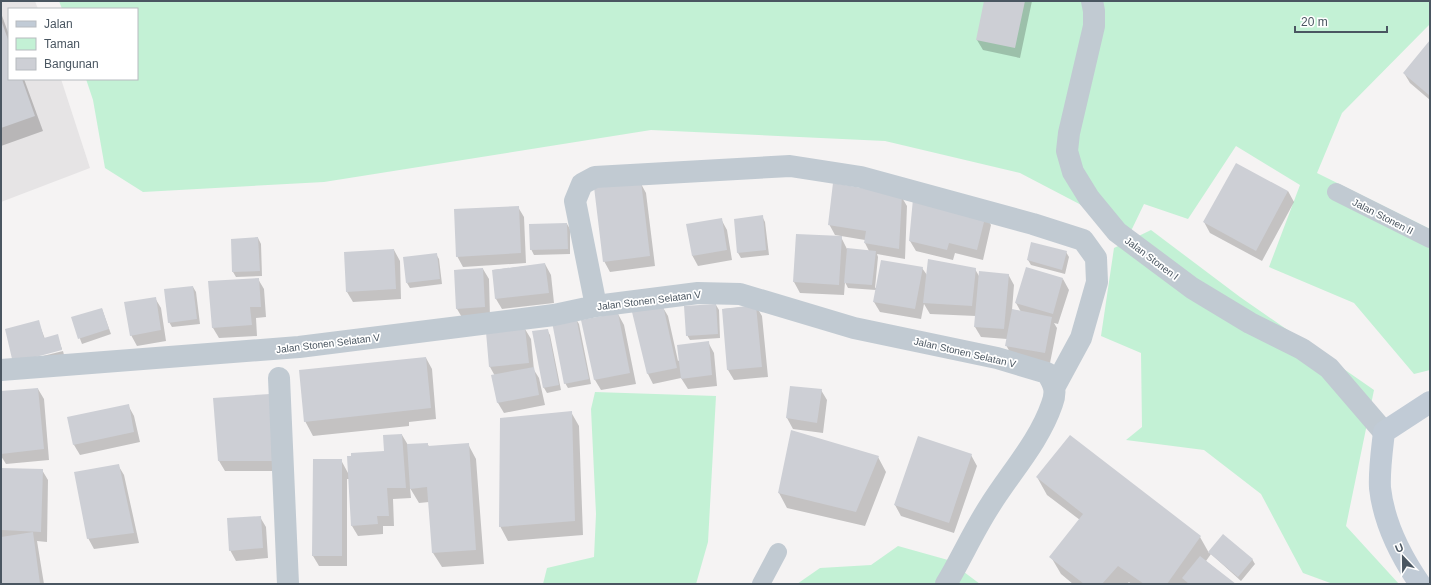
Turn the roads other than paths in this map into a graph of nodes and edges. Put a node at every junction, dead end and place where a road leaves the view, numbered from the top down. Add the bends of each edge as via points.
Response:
1 (1094, 4) edge
2 (1336, 192) dead end
3 (1430, 239) edge
4 (596, 306) junction
5 (1, 370) edge
6 (279, 378) dead end
7 (1055, 386) junction
8 (1430, 402) edge
9 (1384, 432) junction
10 (778, 552) dead end
11 (288, 584) edge
12 (761, 584) edge
13 (946, 584) edge
14 (1420, 584) edge

1 - 9 street, Jalan Stonen I via 1094,26 1067,151 1073,172 1089,198 1117,232 1192,288 1250,323 1302,349 1329,368
2 - 3 lane, Jalan Stonen II
4 - 5 street, Jalan Stonen Selatan V via 554,315 299,347
4 - 7 street, Jalan Stonen Selatan V via 698,294 740,294 854,328 997,358 1047,373
4 - 7 street via 575,201 582,184 595,177 790,166 861,177 1083,240 1096,258 1097,282 1081,338
6 - 11 street
7 - 13 street via 1053,403 1042,427 988,507
8 - 9 main road
9 - 14 main road via 1380,488 1387,520 1400,554
10 - 12 lane

